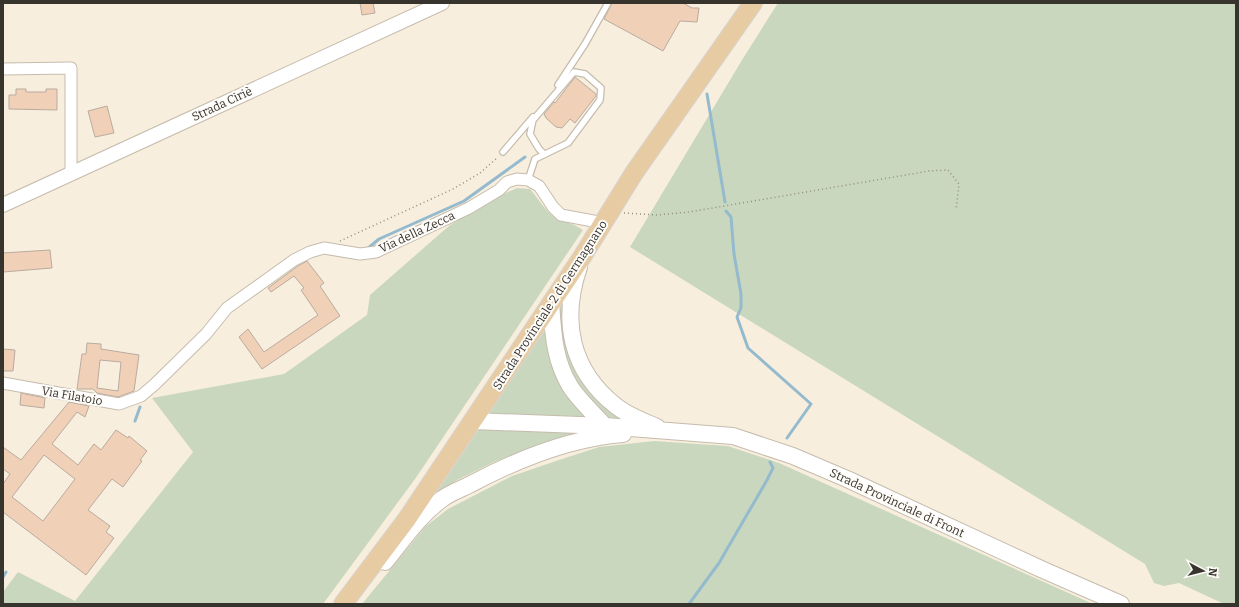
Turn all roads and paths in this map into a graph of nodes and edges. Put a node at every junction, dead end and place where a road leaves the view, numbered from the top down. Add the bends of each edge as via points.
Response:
1 (442, 3) edge
2 (608, 3) edge
3 (753, 3) edge
4 (3, 69) edge
5 (504, 152) joint
6 (544, 154) junction
7 (71, 174) junction
8 (528, 180) junction
9 (3, 205) edge
10 (956, 210) dead end
11 (607, 218) junction
12 (324, 248) junction
13 (582, 257) junction
14 (551, 302) junction
15 (3, 383) edge
16 (141, 396) joint
17 (473, 421) junction
18 (605, 426) junction
19 (665, 431) junction
20 (343, 604) edge
21 (351, 604) edge
22 (1121, 604) edge

1 - 7 street, Strada Ciriè
2 - 5 lane via 552,95
3 - 11 main road, Strada Provinciale 2 di Germagnano via 634,173
4 - 7 street via 71,68
5 - 12 path via 480,173 453,189
6 - 6 lane via 568,144 600,100 601,88 585,74 574,72 533,120 530,134
6 - 8 lane via 535,159
7 - 9 street, Strada Ciriè
8 - 11 street via 539,186 561,215
8 - 12 street, Via della Zecca via 517,179 507,182 499,190 469,208 376,252 360,254
10 - 11 path via 958,184 948,170 929,171 689,212
11 - 13 main road, Strada Provinciale 2 di Germagnano
12 - 16 street, Via della Zecca via 294,260 227,308 206,334
13 - 14 main road, Strada Provinciale 2 di Germagnano
13 - 19 main road via 572,286 570,314 572,342 579,362 594,384 616,406
14 - 17 main road, Strada Provinciale 2 di Germagnano
14 - 18 main road via 556,357 570,387
15 - 16 street, Via Filatoio via 119,404
17 - 18 main road
17 - 20 main road, Strada Provinciale 2 di Germagnano via 407,519
18 - 19 main road
19 - 21 main road via 614,435 580,441 547,451 491,473 443,499 418,520
19 - 22 main road, Strada Provinciale di Front via 733,436 794,456

